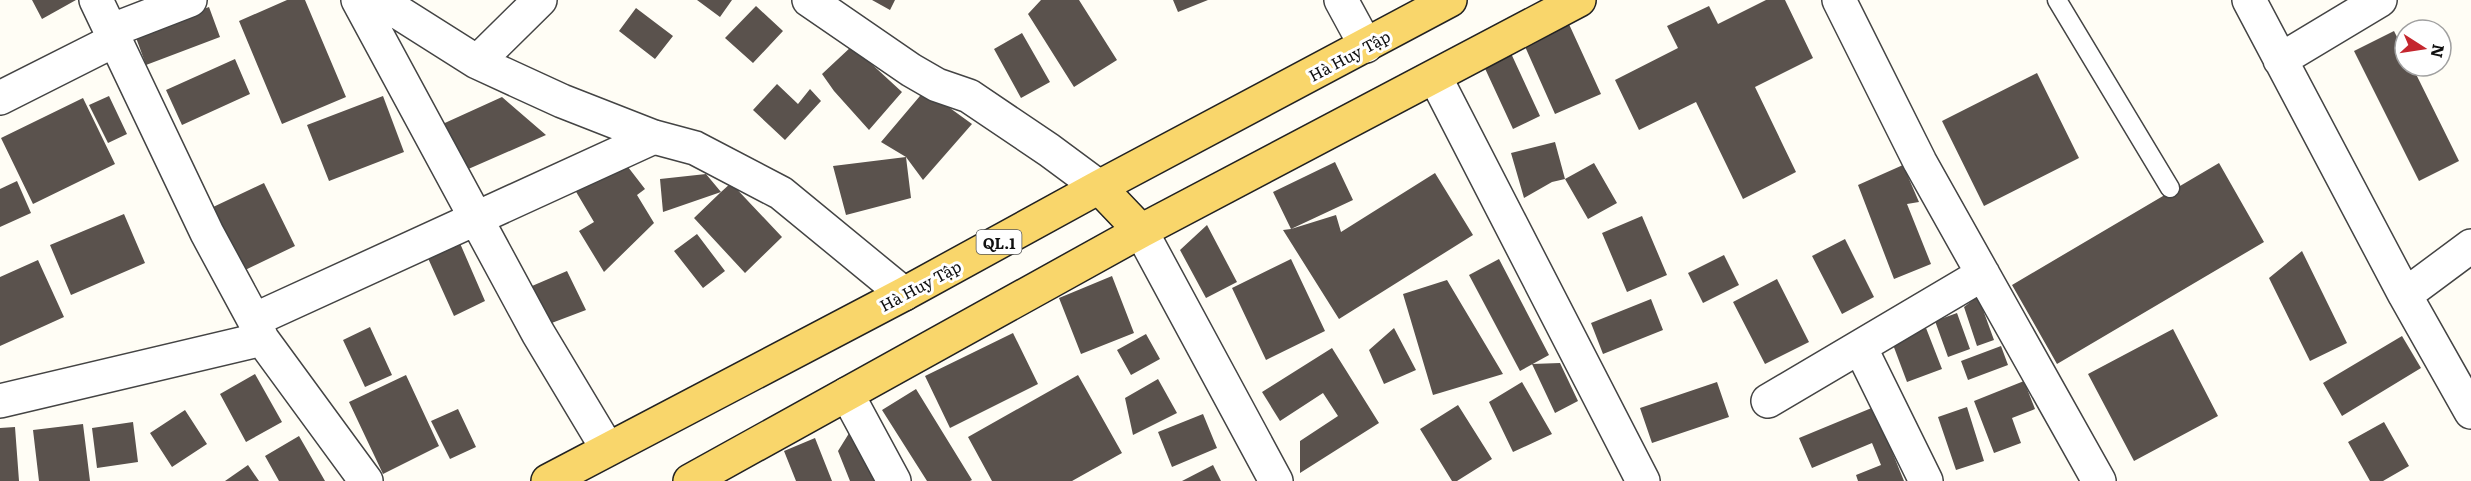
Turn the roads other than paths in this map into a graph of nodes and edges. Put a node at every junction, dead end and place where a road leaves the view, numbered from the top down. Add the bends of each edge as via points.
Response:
1 (96, 0) edge
2 (190, 0) edge
3 (358, 0) edge
4 (379, 0) edge
5 (540, 0) edge
6 (809, 0) edge
7 (1341, 0) edge
8 (1450, 0) edge
9 (1579, 0) edge
10 (1839, 0) edge
11 (2057, 0) edge
12 (2249, 0) edge
13 (2380, 0) edge
14 (112, 36) junction
15 (1365, 46) junction
16 (2280, 60) junction
17 (477, 63) junction
18 (1435, 77) junction
19 (0, 98) edge
20 (654, 137) junction
21 (1099, 187) junction
22 (2170, 188) dead end
23 (476, 218) junction
24 (1142, 231) junction
25 (2471, 246) edge
26 (1983, 274) junction
27 (904, 294) junction
28 (2405, 295) junction
29 (258, 330) junction
30 (1860, 347) junction
31 (847, 394) junction
32 (0, 400) edge
33 (1768, 401) dead end
34 (2471, 412) edge
35 (608, 448) junction
36 (1633, 478) edge
37 (366, 481) edge
38 (548, 481) edge
39 (690, 481) edge
40 (894, 481) edge
41 (1276, 481) edge
42 (1926, 481) edge
43 (2099, 481) edge

1 - 14 street
2 - 14 street
3 - 23 street
4 - 17 street
5 - 17 street
6 - 21 street via 936,85 969,96
7 - 15 street
8 - 15 main road, Hà Huy Tập / QL.1
9 - 18 main road
10 - 26 street via 1920,162
11 - 22 lane
12 - 16 street
13 - 16 street
14 - 19 street
14 - 29 street
15 - 21 main road, Hà Huy Tập / QL.1
16 - 28 street
17 - 20 street
18 - 24 main road
18 - 36 street
20 - 23 street
20 - 27 street via 694,148 781,193
21 - 24 main road
21 - 27 main road, Hà Huy Tập / QL.1
23 - 29 street
23 - 35 street via 538,333
24 - 31 main road
24 - 41 street
25 - 28 street
26 - 30 street
26 - 43 street
27 - 35 main road, Hà Huy Tập / QL.1
28 - 34 street
29 - 32 street
29 - 37 street
30 - 33 street
30 - 42 street
31 - 39 main road
31 - 40 street
35 - 38 main road, Hà Huy Tập / QL.1

